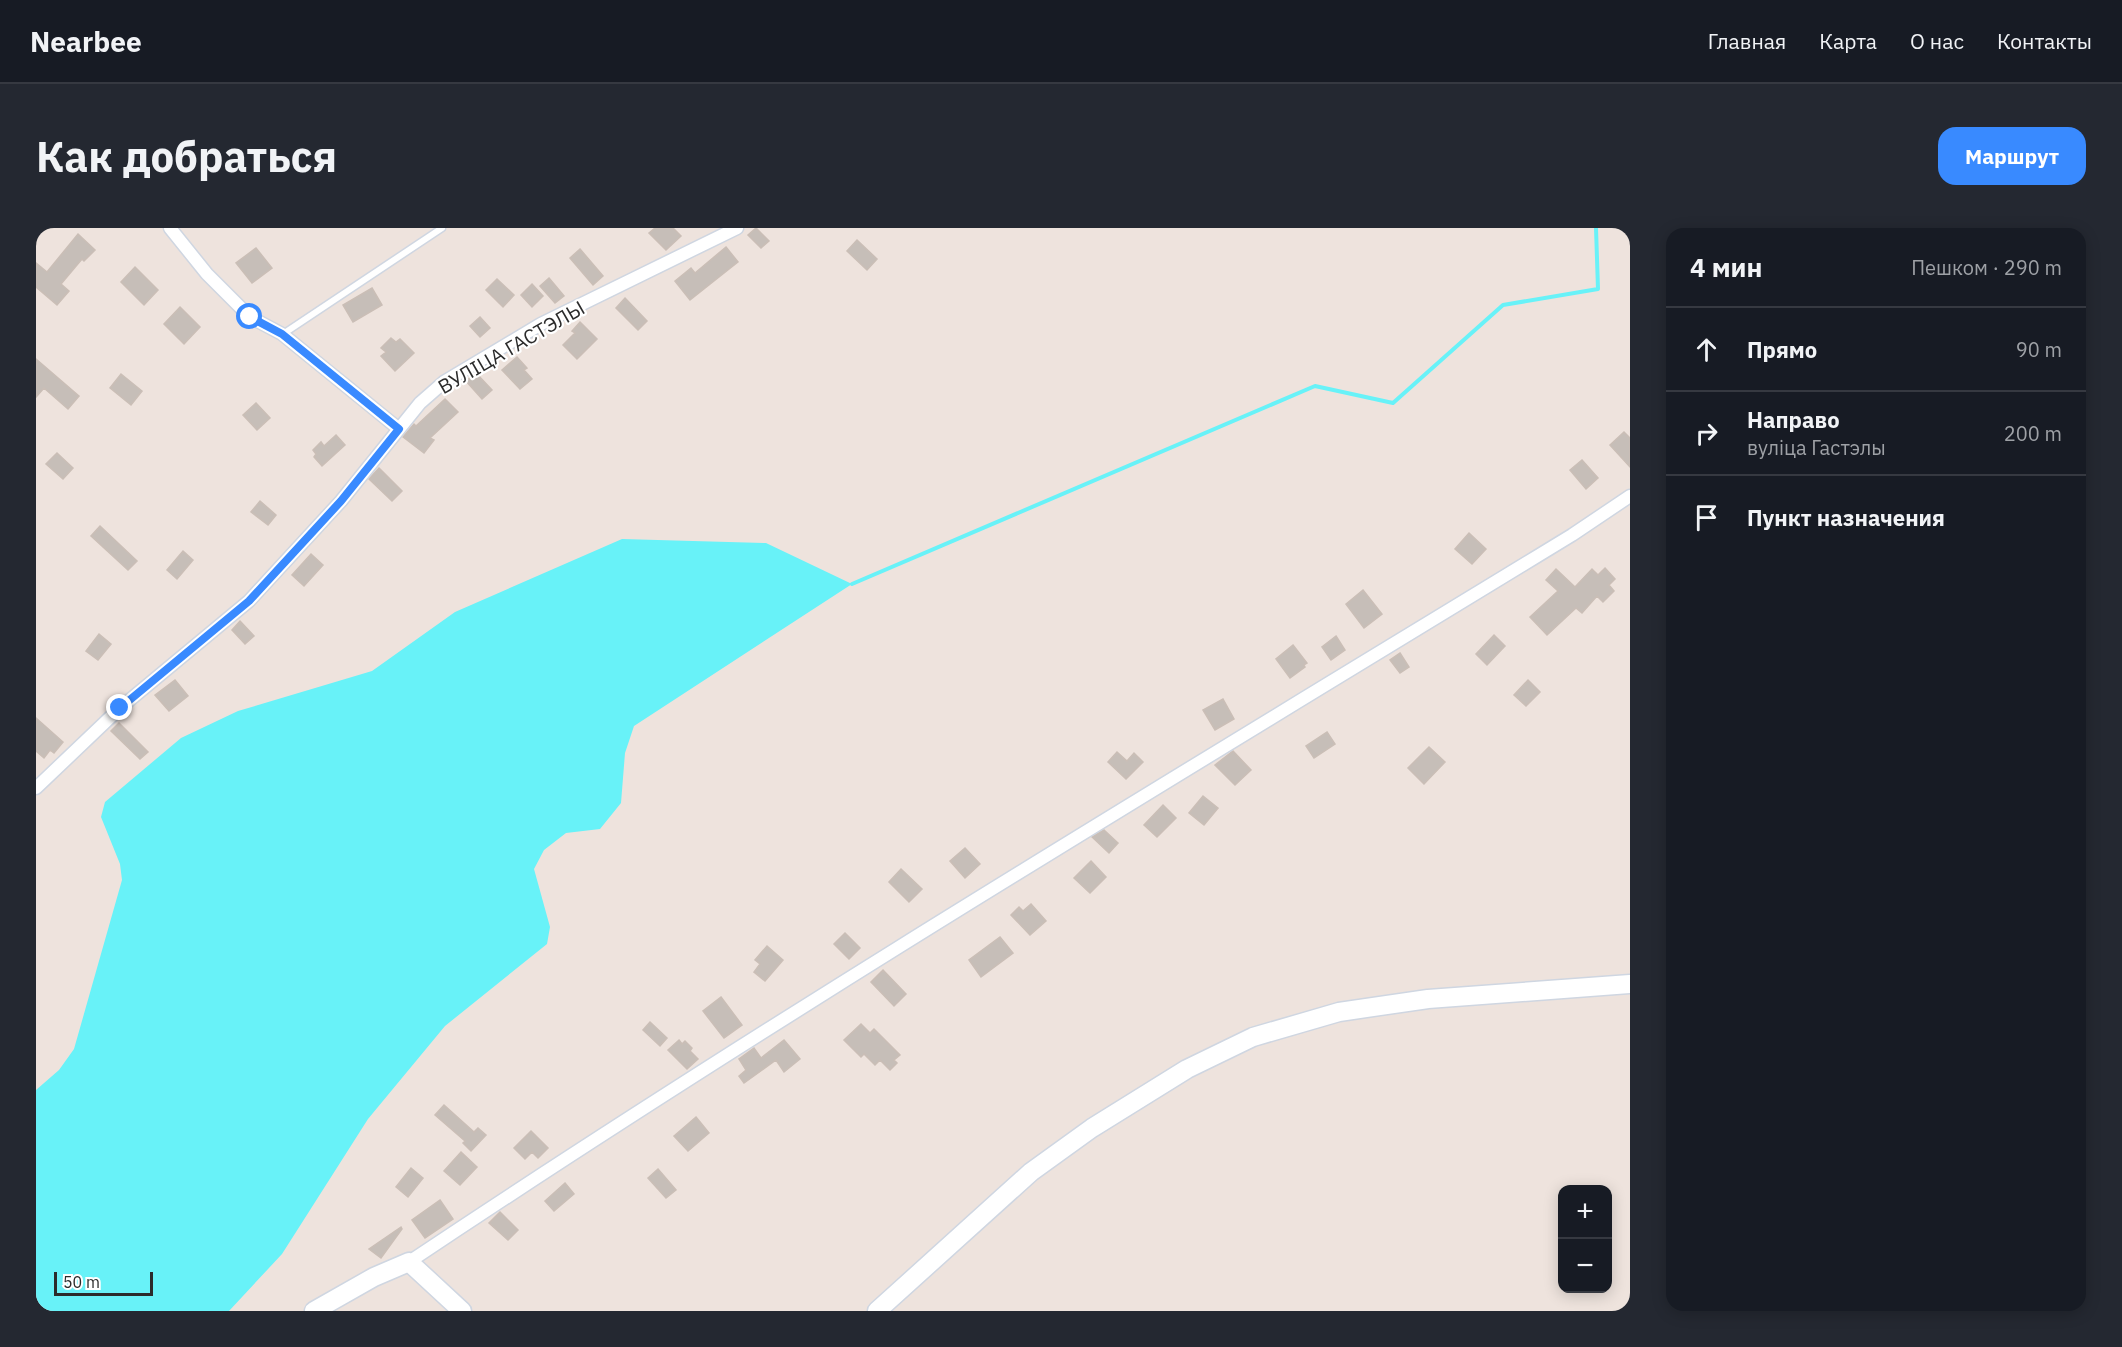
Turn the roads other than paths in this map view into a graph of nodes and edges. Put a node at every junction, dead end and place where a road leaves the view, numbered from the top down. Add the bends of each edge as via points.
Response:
1 (170, 228) edge
2 (442, 228) edge
3 (737, 228) edge
4 (282, 334) junction
5 (399, 429) junction
6 (1630, 496) edge
7 (36, 788) edge
8 (1630, 984) edge
9 (409, 1262) junction
10 (314, 1311) edge
11 (462, 1311) edge
12 (877, 1311) edge

1 - 4 street via 207,274 250,317
2 - 4 lane
3 - 5 street, ВУЛІЦА ГАСТЭЛЫ via 541,324 444,382
4 - 5 street
5 - 7 street, ВУЛІЦА ГАСТЭЛЫ via 341,501 249,601 120,708
6 - 9 street via 902,944 649,1103
8 - 12 street via 1428,999 1338,1012 1253,1037 1187,1069 1092,1128 1031,1172
9 - 10 street via 374,1276
9 - 11 street

